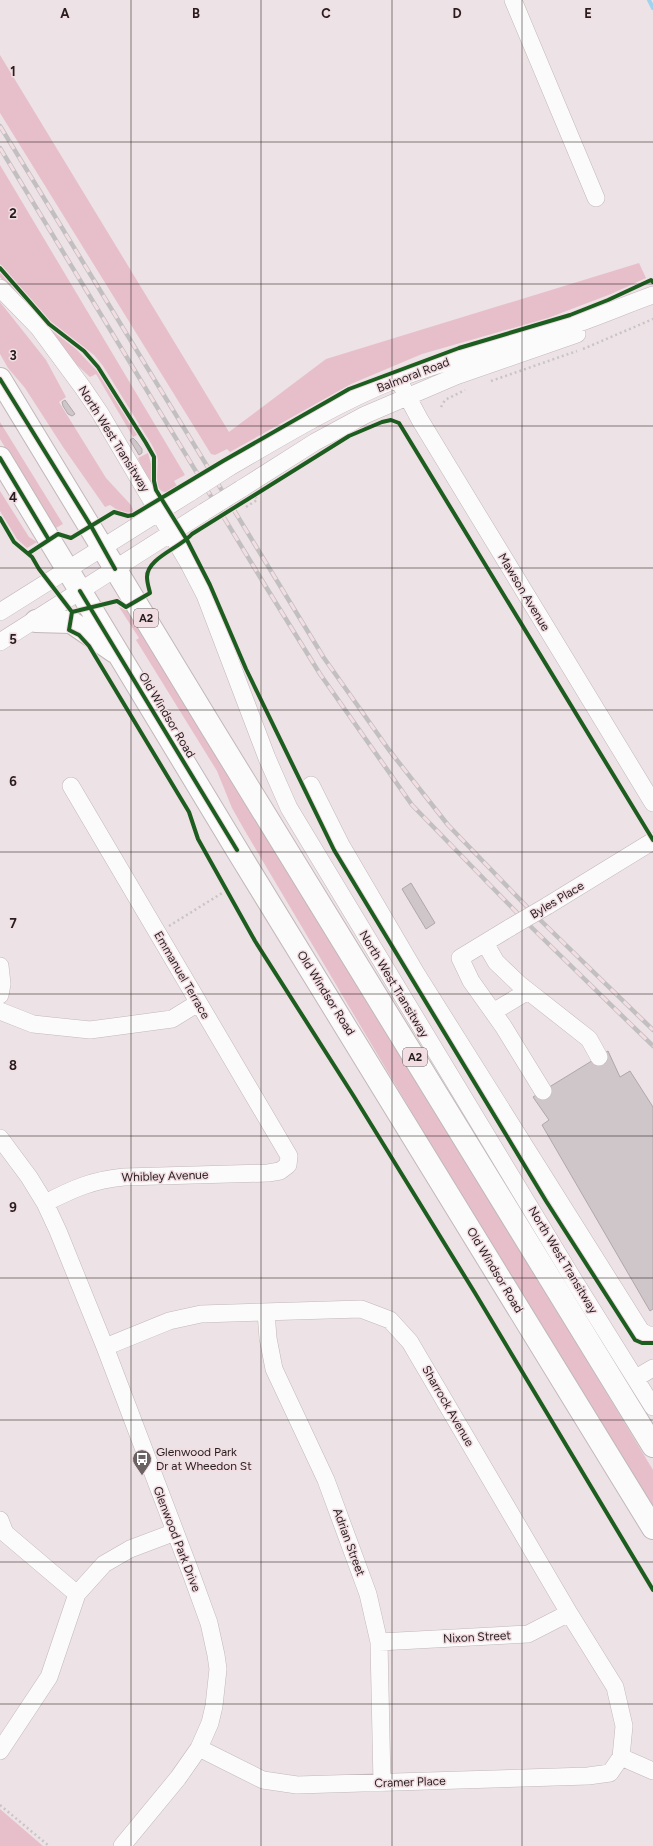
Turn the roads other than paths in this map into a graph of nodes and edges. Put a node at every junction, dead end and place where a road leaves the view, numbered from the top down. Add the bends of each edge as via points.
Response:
1 (513, 0) edge
2 (596, 198) dead end
3 (0, 289) edge
4 (653, 296) edge
5 (0, 379) edge
6 (398, 379) junction
7 (408, 397) junction
8 (3, 465) edge
9 (155, 515) junction
10 (167, 536) junction
11 (103, 548) junction
12 (115, 569) junction
13 (68, 570) junction
14 (80, 590) junction
15 (0, 612) edge
16 (36, 621) junction
17 (0, 642) edge
18 (118, 653) junction
19 (311, 785) dead end
20 (70, 786) dead end
21 (653, 803) edge
22 (653, 841) edge
23 (485, 943) junction
24 (0, 966) edge
25 (528, 990) junction
26 (0, 995) edge
27 (198, 1003) junction
28 (0, 1011) edge
29 (493, 1012) junction
30 (599, 1057) dead end
31 (543, 1091) dead end
32 (0, 1138) edge
33 (288, 1165) joint
34 (45, 1203) junction
35 (266, 1312) junction
36 (653, 1335) edge
37 (105, 1347) junction
38 (653, 1368) edge
39 (636, 1378) junction
40 (653, 1407) edge
41 (653, 1446) edge
42 (653, 1528) edge
43 (2, 1530) edge
44 (174, 1532) junction
45 (77, 1594) junction
46 (569, 1613) junction
47 (379, 1642) junction
48 (199, 1748) junction
49 (0, 1751) edge
50 (621, 1757) junction
51 (653, 1771) edge
52 (382, 1783) junction
53 (122, 1846) edge

1 - 2 street
3 - 9 street, North West Transitway via 82,404
4 - 6 street, Balmoral Road via 579,323 474,353
4 - 7 street, Balmoral Road via 626,314 591,329 456,376
5 - 11 highway, A2
6 - 7 street, Mawson Avenue
6 - 9 street, Balmoral Road, bridge via 347,400 288,433
7 - 10 street, Balmoral Road, bridge via 315,442 246,497 204,512
7 - 21 street, Mawson Avenue
8 - 13 highway, Old Windsor Road
9 - 10 street, North West Transitway
9 - 11 street, Balmoral Road
10 - 12 street, Balmoral Road
10 - 39 street, North West Transitway via 205,595 224,649 289,808 575,1282
11 - 12 highway, A2
11 - 13 street, Balmoral Road
12 - 14 street, Balmoral Road
12 - 41 highway, A2
13 - 14 highway, Old Windsor Road
13 - 15 street, Balmoral Road
14 - 16 street, Balmoral Road
14 - 18 highway, Old Windsor Road
16 - 17 street, Balmoral Road
16 - 18 highway via 71,622
18 - 42 highway, Old Windsor Road
19 - 36 street via 341,845 420,980 641,1331
20 - 27 street, Emmanuel Terrace
22 - 23 street, Byles Place, bridge
23 - 25 street via 496,962
23 - 29 street, Byles Place via 460,958 471,981
24 - 26 street
25 - 29 street
25 - 30 street via 589,1039
27 - 28 street via 172,1019 90,1030 33,1024
27 - 33 street, Emmanuel Terrace via 289,1156
29 - 31 street
32 - 34 street, Glenwood Park Drive
33 - 34 street, Whibley Avenue via 280,1171 268,1173 101,1179
34 - 37 street, Glenwood Park Drive
35 - 37 street, Sharrock Avenue via 201,1314 185,1317
35 - 46 street, Sharrock Avenue via 361,1309 390,1320 410,1342
35 - 47 street, Adrian Street via 274,1369 326,1480 368,1594
37 - 44 street, Glenwood Park Drive
38 - 39 street
39 - 40 street, North West Transitway
43 - 45 street
44 - 45 street via 130,1549 104,1564
44 - 48 street, Glenwood Park Drive via 209,1623 218,1669 210,1723
45 - 49 street via 49,1677
46 - 47 street, Nixon Street via 528,1634
46 - 50 street, Sharrock Avenue via 615,1687 624,1726
47 - 52 street, Adrian Street
48 - 52 street, Cramer Place via 264,1780 297,1785
48 - 53 street, Glenwood Park Drive via 178,1778
50 - 51 street
50 - 52 street, Cramer Place via 610,1773 588,1776

